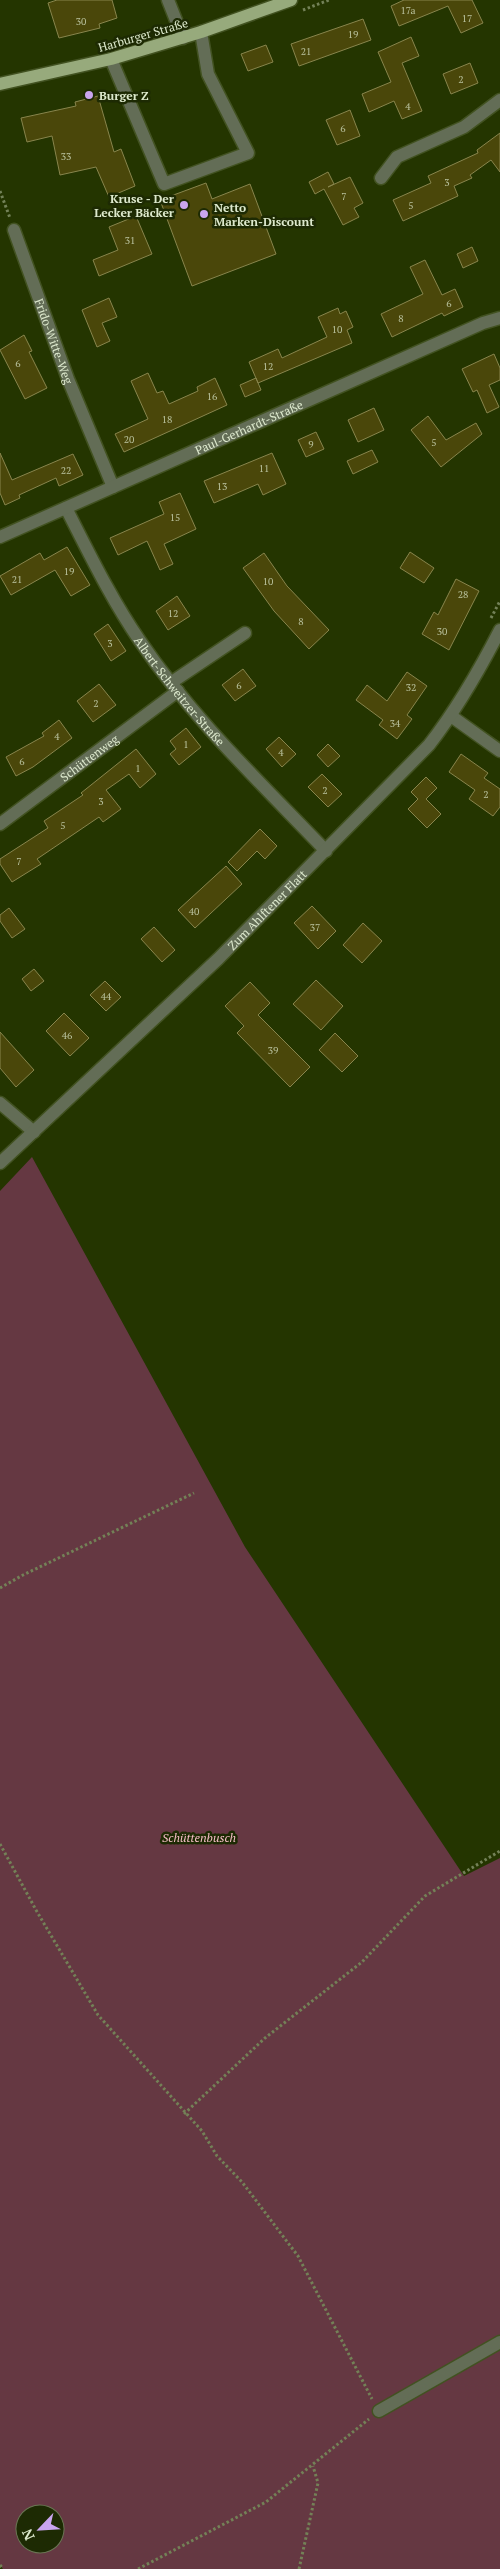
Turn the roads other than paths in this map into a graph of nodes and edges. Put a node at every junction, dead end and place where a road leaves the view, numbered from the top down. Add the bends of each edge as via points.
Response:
1 (168, 0) edge
2 (291, 0) edge
3 (200, 32) junction
4 (183, 38) junction
5 (111, 59) junction
6 (0, 84) edge
7 (500, 100) edge
8 (381, 178) dead end
9 (14, 230) road end
10 (500, 318) edge
11 (113, 487) junction
12 (66, 508) junction
13 (0, 537) edge
14 (500, 630) edge
15 (245, 633) dead end
16 (175, 687) junction
17 (451, 716) junction
18 (500, 751) edge
19 (0, 824) edge
20 (326, 851) junction
21 (0, 1103) edge
22 (34, 1132) junction
23 (0, 1163) edge
24 (500, 2342) edge
25 (379, 2411) road end

1 - 4 street
2 - 3 main road, Harburger Straße
3 - 4 main road, Harburger Straße
3 - 5 street via 208,74 248,153 164,184
4 - 5 main road, Harburger Straße
5 - 6 main road, Harburger Straße
7 - 8 street via 464,127 397,157
9 - 11 street, Frido-Witte-Weg via 68,379
10 - 11 street, Paul-Gerhardt-Straße
11 - 12 street, Paul-Gerhardt-Straße
12 - 13 street, Paul-Gerhardt-Straße
12 - 16 street, Albert-Schweitzer-Straße via 116,604
14 - 17 street, Zum Ahlftener Flatt via 479,672
15 - 16 street, Schüttenweg
16 - 19 street, Schüttenweg
16 - 20 street, Albert-Schweitzer-Straße via 209,730
17 - 18 street
17 - 20 street, Zum Ahlftener Flatt via 429,745
20 - 22 street, Zum Ahlftener Flatt via 218,959
21 - 22 street
22 - 23 street, Zum Ahlftener Flatt
24 - 25 street

